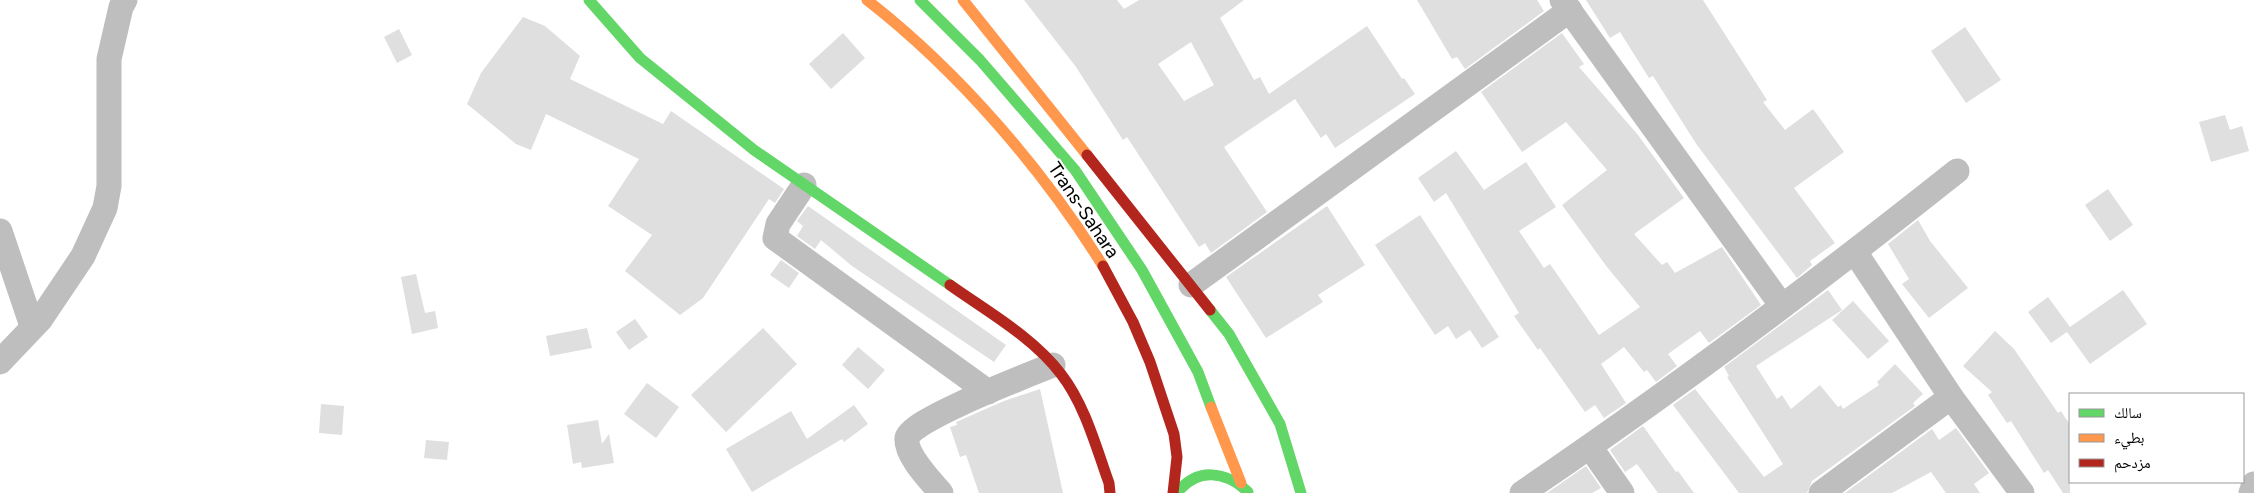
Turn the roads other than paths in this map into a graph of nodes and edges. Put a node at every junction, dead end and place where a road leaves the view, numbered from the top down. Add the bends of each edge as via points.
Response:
1 (125, 0) edge
2 (589, 0) edge
3 (867, 0) edge
4 (920, 0) edge
5 (963, 0) edge
6 (1566, 5) edge
7 (1957, 171) dead end
8 (804, 185) junction
9 (0, 231) edge
10 (1855, 252) junction
11 (1191, 285) junction
12 (1782, 306) junction
13 (32, 326) junction
14 (0, 362) edge
15 (1053, 365) junction
16 (988, 392) junction
17 (1951, 397) junction
18 (1590, 447) junction
19 (1241, 483) junction
20 (2254, 484) edge
21 (941, 493) edge
22 (1110, 493) edge
23 (1173, 493) edge
24 (1177, 493) edge
25 (1249, 493) edge
26 (1301, 493) edge
27 (1522, 493) edge
28 (1622, 493) edge
29 (1821, 493) edge
30 (2022, 493) edge
31 (2250, 493) edge

1 - 13 street via 108,59 109,186 105,208 83,256 40,320
2 - 8 main road via 640,58 754,150
3 - 23 main road, Trans-Sahara via 919,44 970,96 1028,159 1081,231 1126,307 1156,376 1178,451
4 - 19 main road, Trans-Sahara via 980,60 1064,156 1142,270 1198,372
5 - 11 main road
6 - 11 street
6 - 12 street
7 - 10 street
8 - 15 main road via 1018,334 1041,351
8 - 16 street via 778,224 775,238
9 - 13 street
10 - 12 street
10 - 17 street
11 - 26 main road via 1229,334 1280,424
12 - 18 street
13 - 14 street
15 - 16 street
15 - 22 main road via 1062,374 1083,413
16 - 21 street via 922,422 907,436 913,458
17 - 29 street
17 - 30 street
18 - 27 street
18 - 28 street
19 - 24 main road via 1222,475 1202,475 1189,481
19 - 25 main road
20 - 31 street

